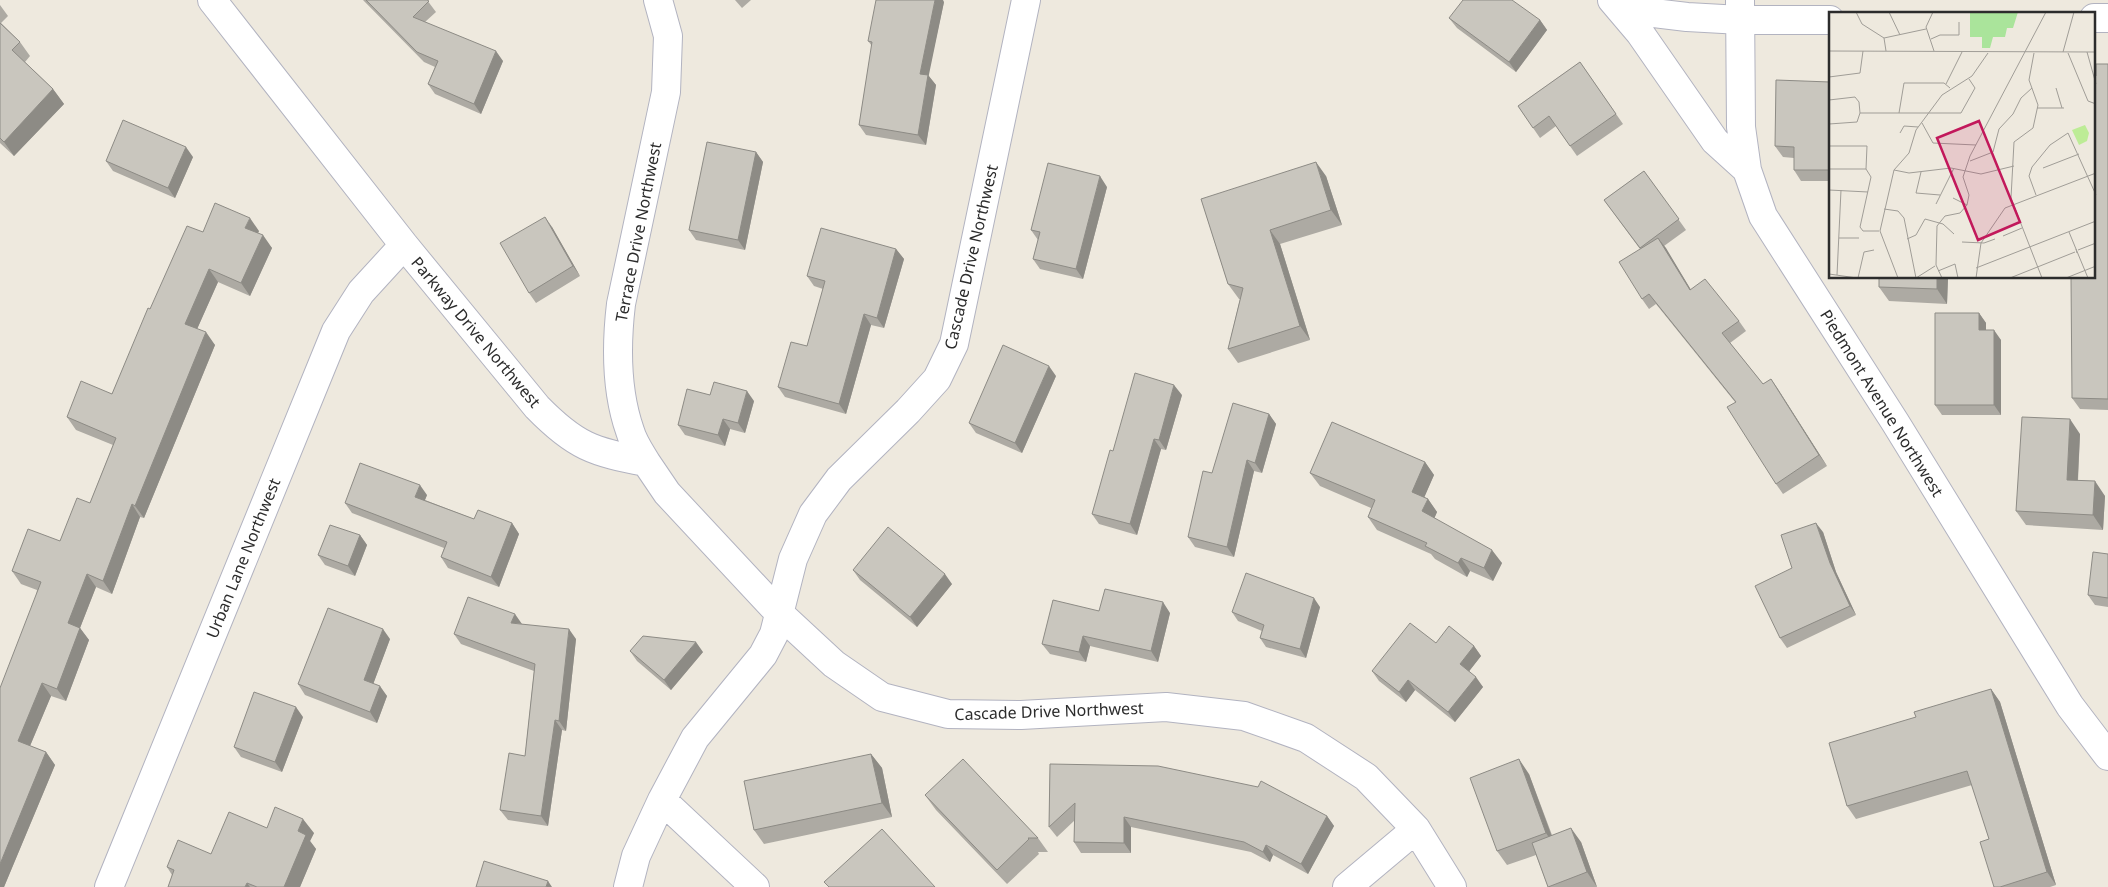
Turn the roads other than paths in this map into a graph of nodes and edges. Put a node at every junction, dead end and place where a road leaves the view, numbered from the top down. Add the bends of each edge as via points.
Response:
1 (212, 0) edge
2 (658, 0) edge
3 (1026, 0) edge
4 (1612, 0) edge
5 (1617, 0) edge
6 (1740, 10) edge
7 (1829, 20) edge
8 (1747, 170) junction
9 (404, 245) junction
10 (646, 462) junction
11 (779, 613) junction
12 (2108, 756) edge
13 (662, 800) junction
14 (1416, 829) junction
15 (109, 887) edge
16 (628, 887) edge
17 (755, 887) edge
18 (1347, 887) edge
19 (1452, 887) edge

1 - 9 street, Parkway Drive Northwest
2 - 10 street, Terrace Drive Northwest via 668,36 666,92 621,304 618,335 623,405 630,432
3 - 11 street, Cascade Drive Northwest via 954,344 937,379 839,478 813,514 793,559
4 - 8 street via 1640,33 1715,141
5 - 6 street via 1654,12 1687,17
6 - 7 street
6 - 8 street, Piedmont Avenue Northwest via 1741,127
8 - 12 street, Piedmont Avenue Northwest via 1763,216 2070,706
9 - 10 street, Parkway Drive Northwest via 559,429 586,447
9 - 15 street, Urban Lane Northwest via 361,292 336,331
10 - 11 street via 667,494
11 - 13 street via 774,634 763,655 695,738
11 - 14 street, Cascade Drive Northwest via 834,664 882,697 948,714 1021,715 1166,707 1244,716 1306,738 1366,777
13 - 16 street via 636,856
13 - 17 street
14 - 18 street
14 - 19 street, Cascade Drive Northwest

